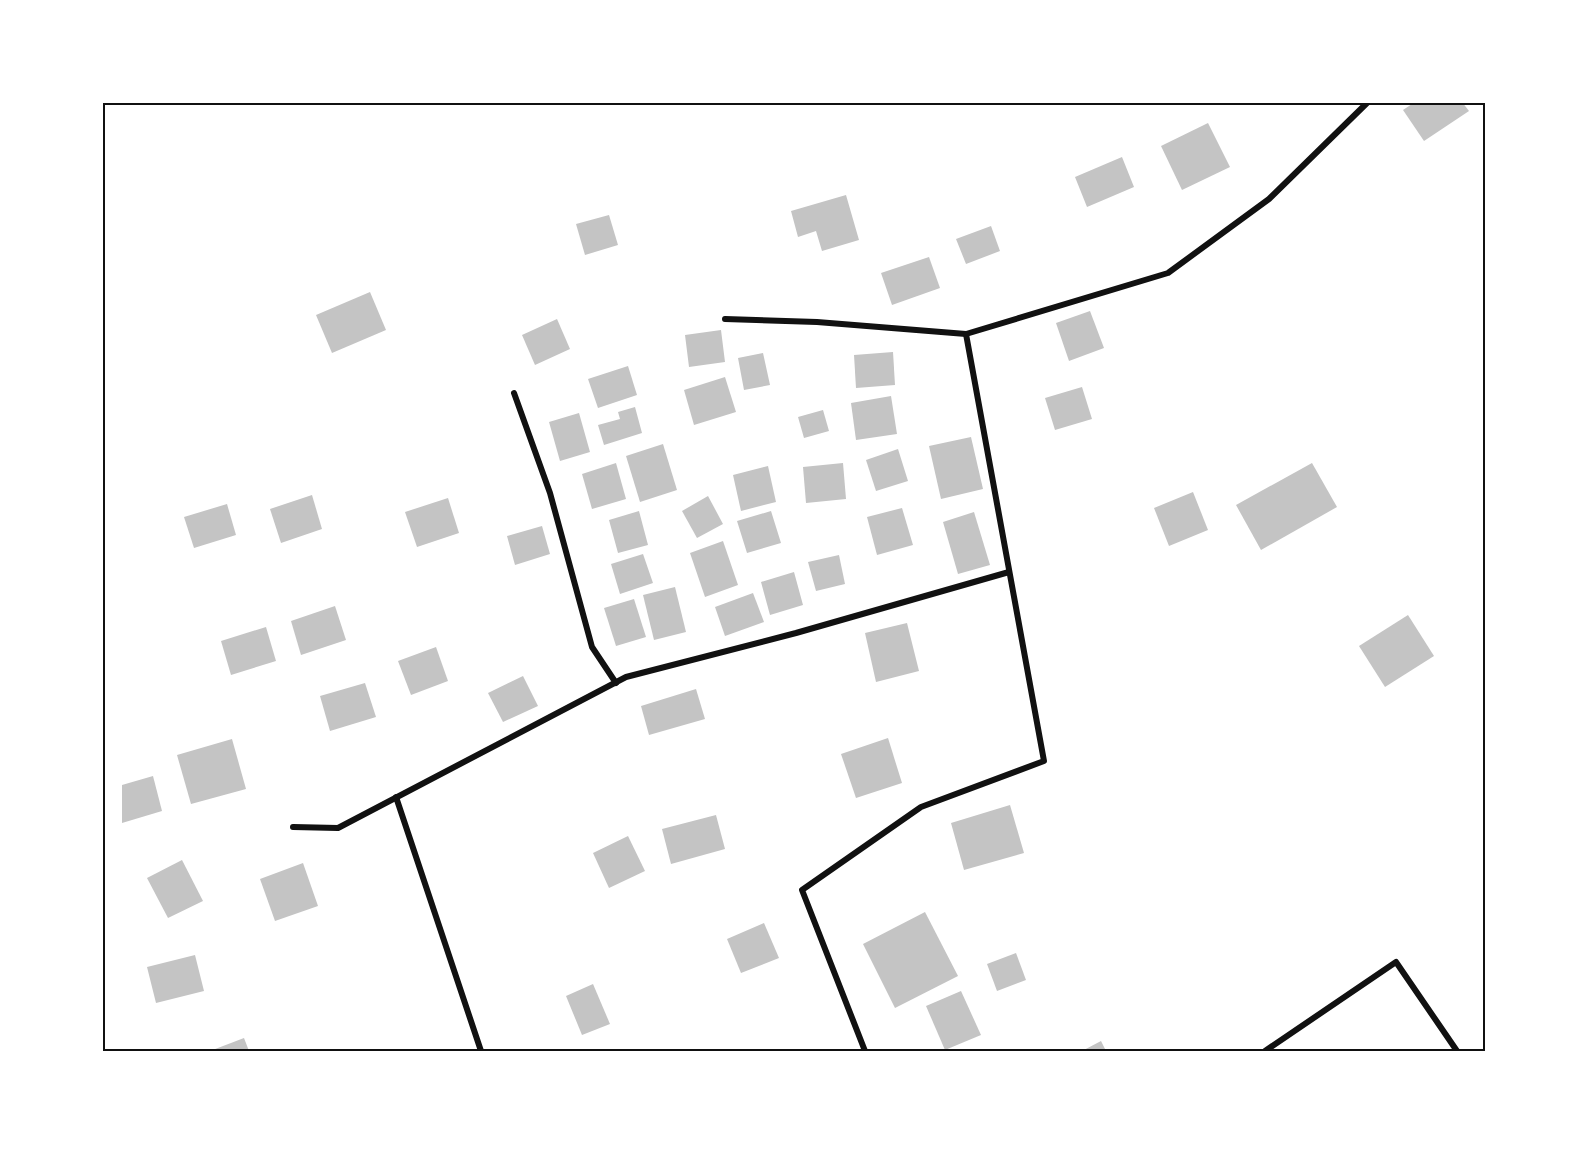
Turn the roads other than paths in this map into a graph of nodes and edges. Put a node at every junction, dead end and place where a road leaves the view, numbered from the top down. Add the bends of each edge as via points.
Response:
1 (1368, 102) edge
2 (725, 319) dead end
3 (966, 334) junction
4 (514, 393) dead end
5 (1010, 572) junction
6 (616, 683) junction
7 (396, 797) junction
8 (293, 827) dead end
9 (481, 1051) edge
10 (866, 1051) edge
11 (1265, 1051) edge
12 (1457, 1051) edge

1 - 3 street via 1269,200 1168,273
2 - 3 street
3 - 5 street
4 - 6 street via 550,493 592,647
5 - 6 street
5 - 10 street via 1044,761 921,807 802,890
6 - 7 street
7 - 8 street via 338,828
7 - 9 street
11 - 12 street via 1396,962

